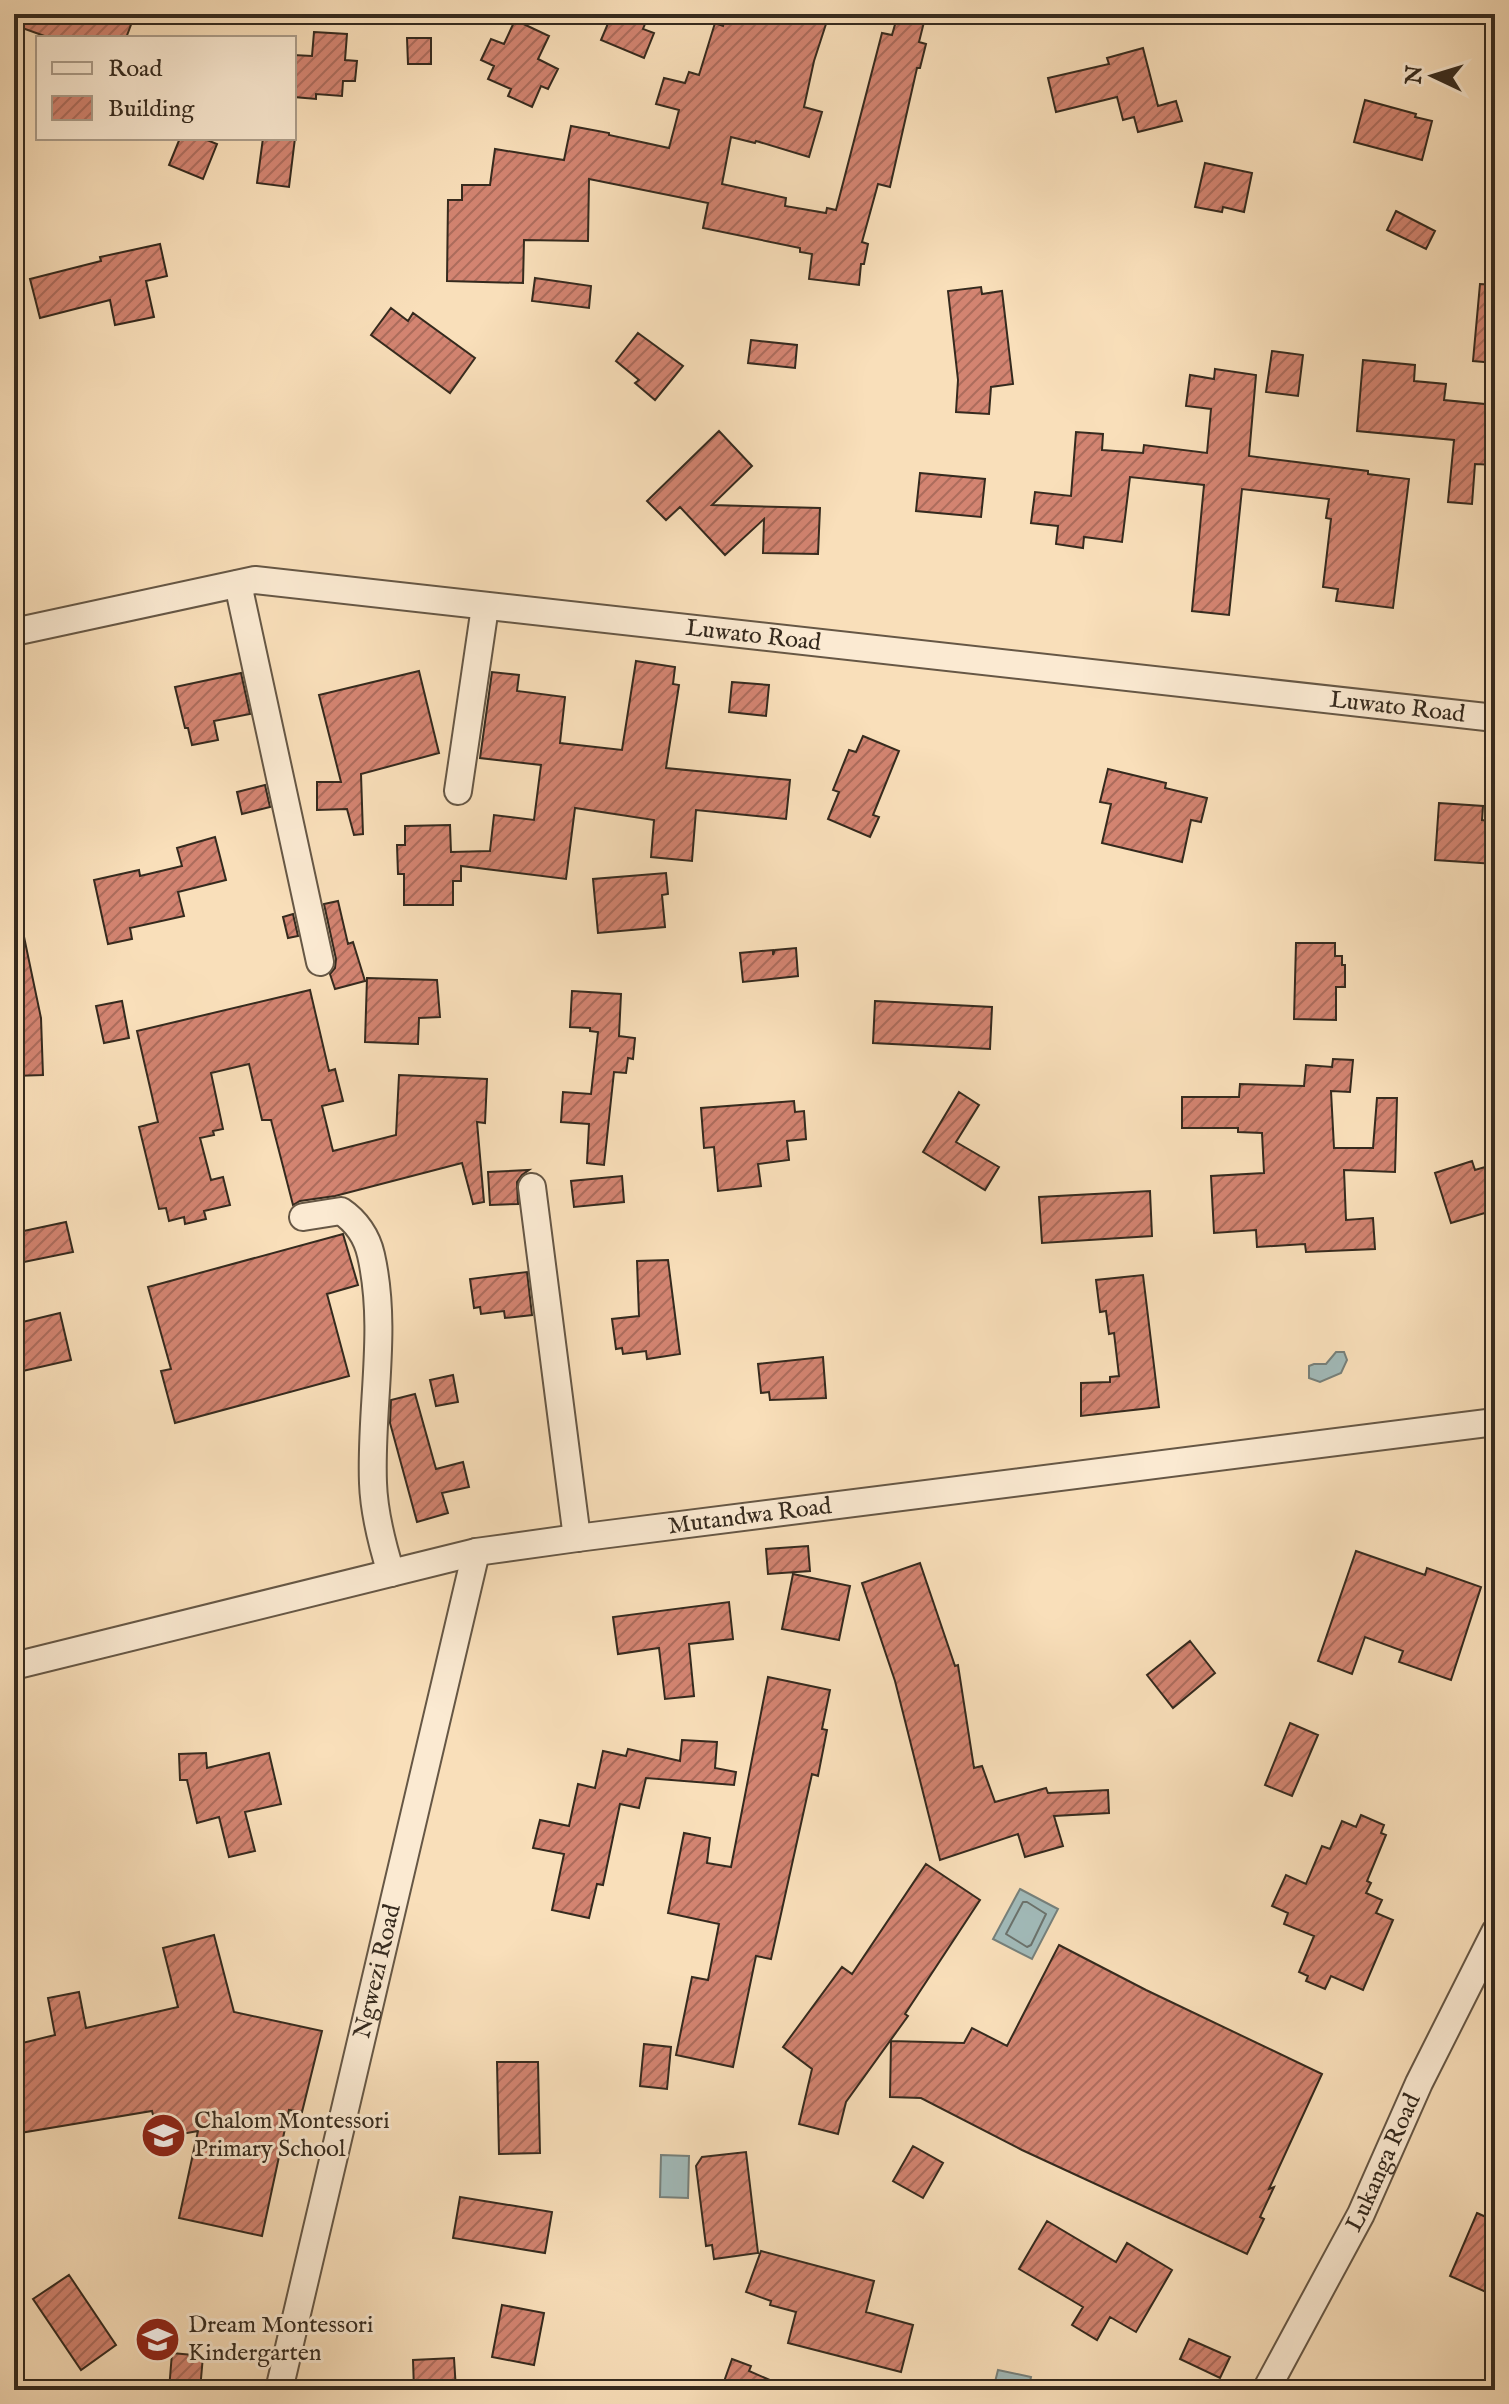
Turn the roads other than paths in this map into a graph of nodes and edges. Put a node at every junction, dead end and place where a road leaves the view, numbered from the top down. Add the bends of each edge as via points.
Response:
1 (238, 584) junction
2 (485, 607) junction
3 (14, 632) edge
4 (1495, 718) edge
5 (458, 791) dead end
6 (320, 962) dead end
7 (532, 1187) dead end
8 (303, 1217) dead end
9 (1495, 1422) edge
10 (577, 1538) junction
11 (476, 1552) junction
12 (391, 1573) junction
13 (14, 1666) edge
14 (1495, 1932) edge
15 (279, 2390) edge
16 (1266, 2390) edge

1 - 2 street, Luwato Road via 255,580
1 - 3 street, Luwato Road
1 - 6 street
2 - 4 street, Luwato Road
2 - 5 street
7 - 10 street
8 - 12 street via 341,1211 354,1219 371,1253 378,1346 373,1483
9 - 10 street, Mutandwa Road
10 - 11 street, Mutandwa Road
11 - 12 street, Mutandwa Road
11 - 15 street, Ngwezi Road
12 - 13 street, Mutandwa Road
14 - 16 street, Lukanga Road via 1361,2214

